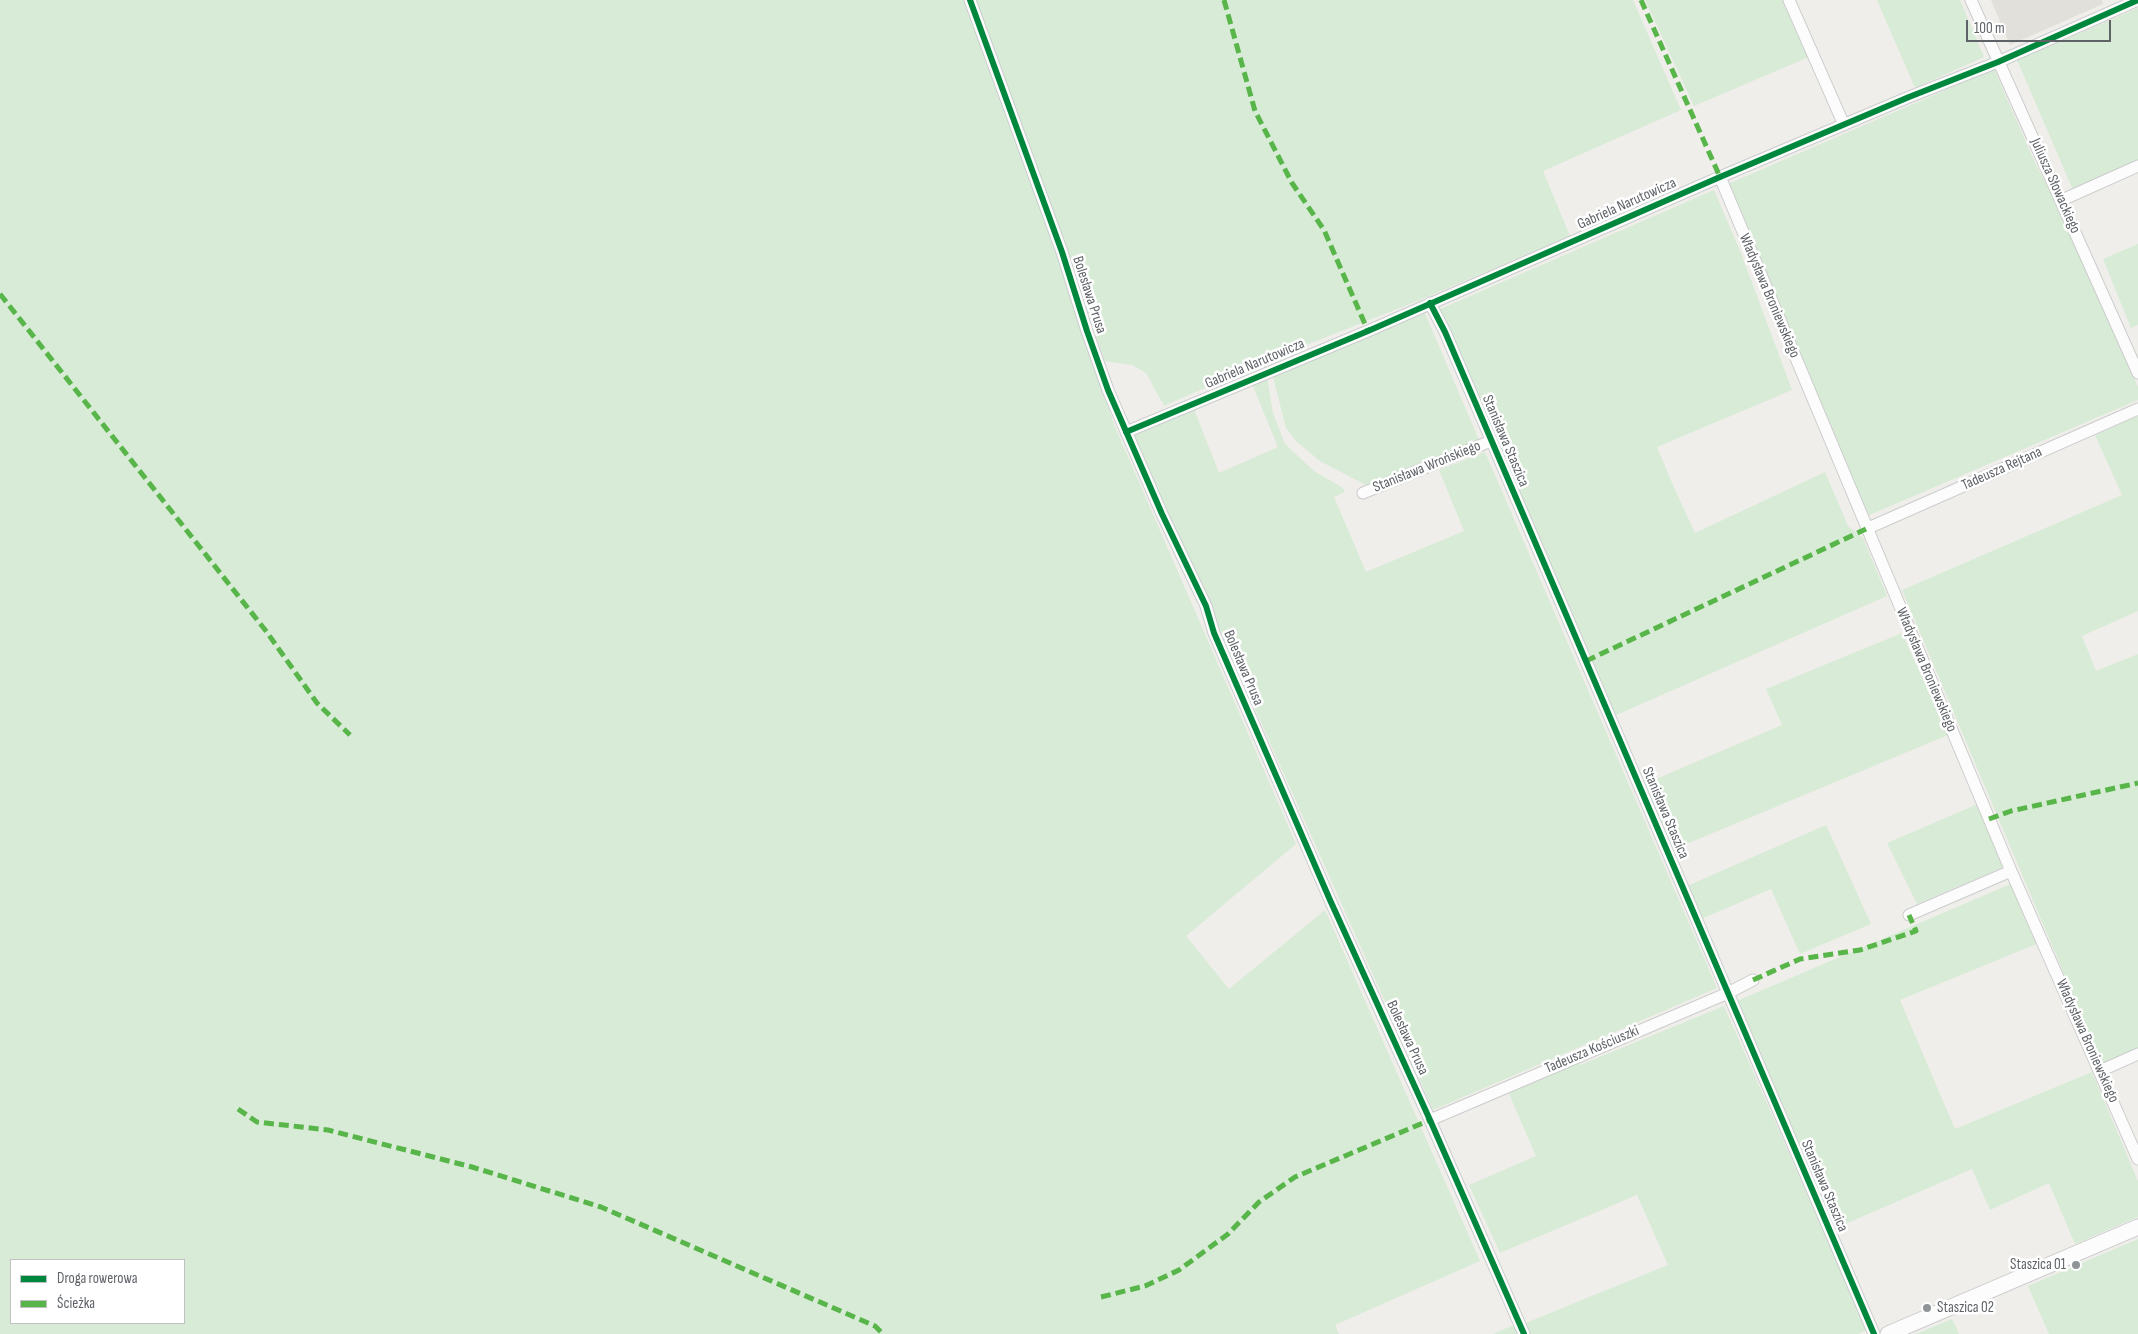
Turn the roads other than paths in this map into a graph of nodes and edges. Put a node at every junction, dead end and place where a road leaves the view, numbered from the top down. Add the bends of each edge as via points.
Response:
1 (970, 0) edge
2 (1789, 0) edge
3 (1971, 0) edge
4 (2138, 0) edge
5 (1998, 62) junction
6 (1844, 125) junction
7 (2138, 166) edge
8 (1720, 177) junction
9 (2062, 200) junction
10 (1430, 303) junction
11 (2138, 373) edge
12 (2138, 409) edge
13 (1126, 432) junction
14 (1491, 441) junction
15 (1363, 493) dead end
16 (1866, 529) junction
17 (2011, 871) junction
18 (1909, 915) dead end
19 (1753, 980) dead end
20 (1728, 993) junction
21 (2138, 1054) edge
22 (2100, 1071) junction
23 (1430, 1120) junction
24 (2138, 1159) edge
25 (2138, 1227) edge
26 (1524, 1334) edge
27 (1874, 1334) edge
28 (1888, 1334) edge

1 - 13 street, Bolesława Prusa via 1062,252 1086,331
2 - 6 street
3 - 5 street, Juliusza Słowackiego
4 - 5 street, Gabriela Narutowicza
5 - 6 street, Gabriela Narutowicza
5 - 9 street, Juliusza Słowackiego
6 - 8 street, Gabriela Narutowicza
7 - 9 street
8 - 10 street, Gabriela Narutowicza
8 - 16 street, Władysława Broniewskiego
9 - 11 street, Juliusza Słowackiego
10 - 13 street, Gabriela Narutowicza
10 - 14 street, Stanisława Staszica
12 - 16 street, Tadeusza Rejtana
13 - 23 street, Bolesława Prusa via 1206,606 1214,633 1330,900
14 - 15 street, Stanisława Wrońskiego
14 - 20 street, Stanisława Staszica
16 - 17 street, Władysława Broniewskiego
17 - 18 street
17 - 22 street, Władysława Broniewskiego
19 - 20 street, Tadeusza Kościuszki
20 - 23 street, Tadeusza Kościuszki
20 - 27 street, Stanisława Staszica
21 - 22 street
22 - 24 street, Władysława Broniewskiego
23 - 26 street, Bolesława Prusa
25 - 28 street

